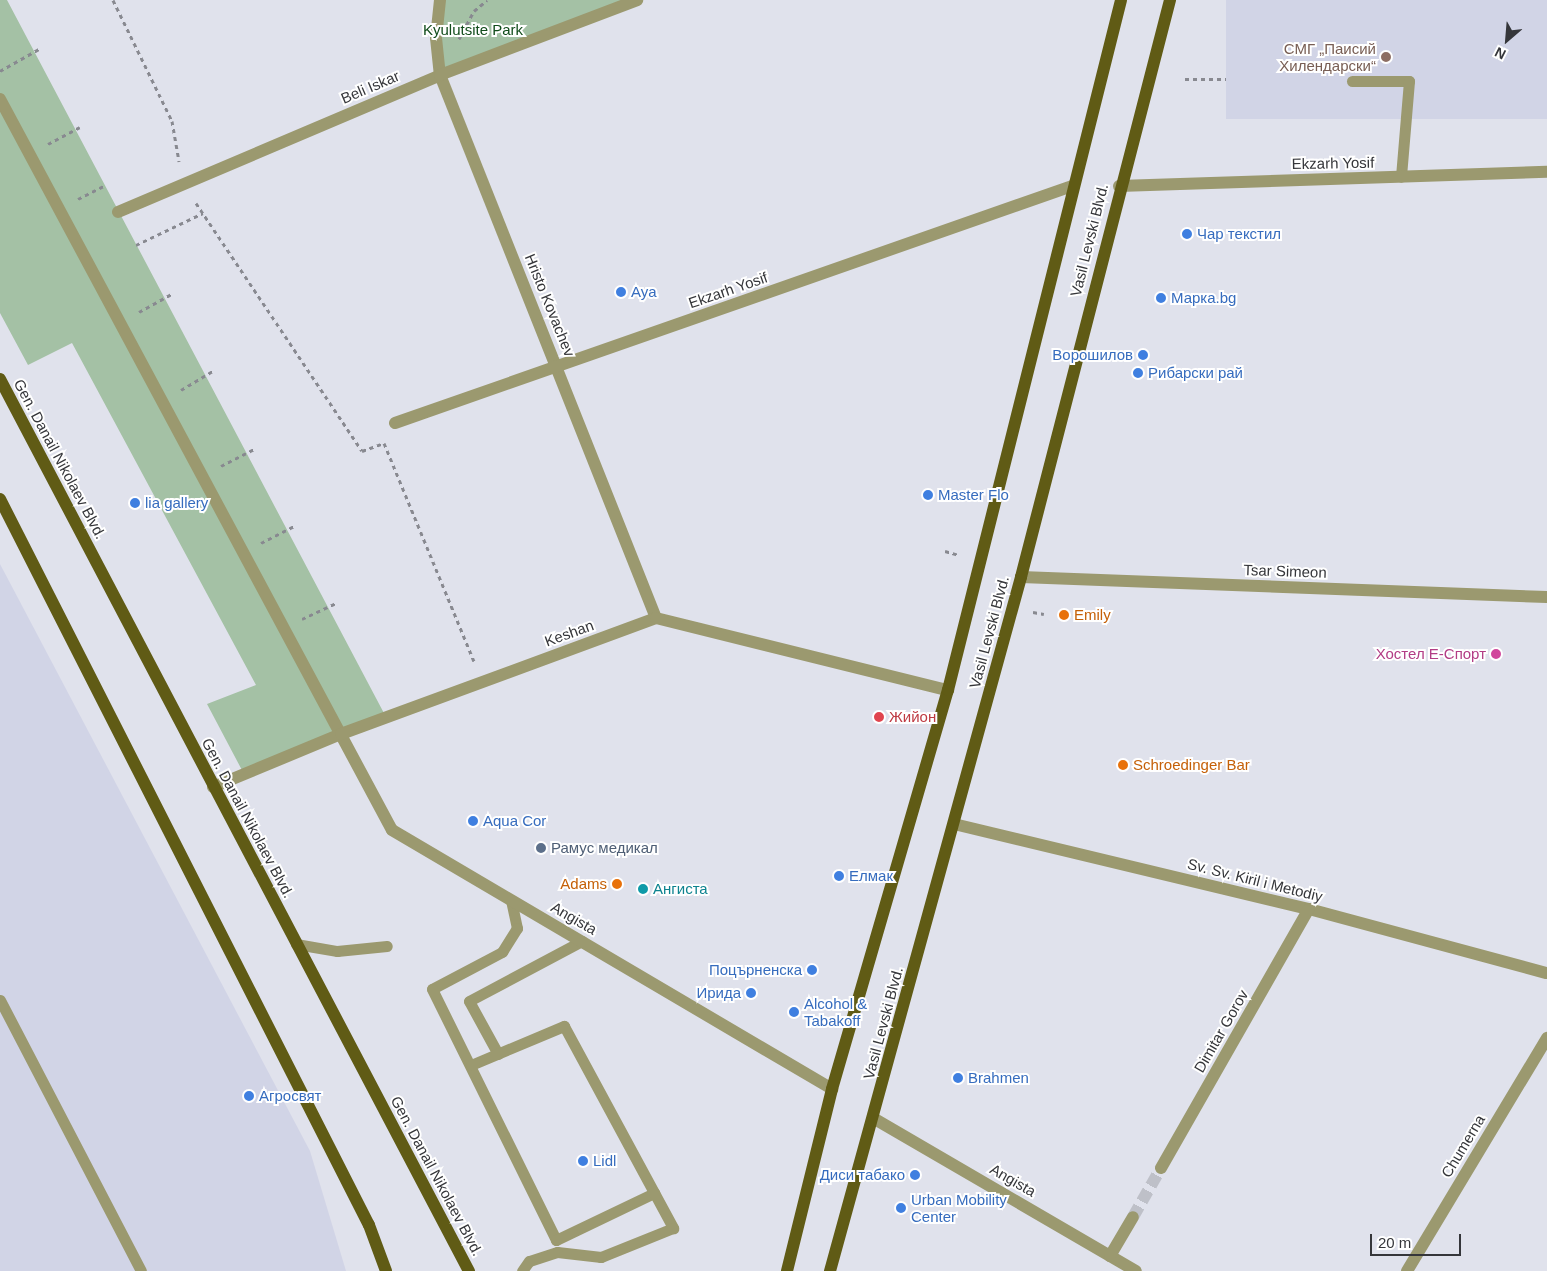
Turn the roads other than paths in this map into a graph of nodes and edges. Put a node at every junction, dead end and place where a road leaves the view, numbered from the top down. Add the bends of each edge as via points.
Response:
1 (440, 0) edge
2 (637, 0) edge
3 (1121, 0) edge
4 (1170, 0) edge
5 (440, 74) junction
6 (1352, 81) dead end
7 (0, 100) edge
8 (1547, 172) edge
9 (1401, 177) junction
10 (1072, 186) junction
11 (1119, 186) junction
12 (118, 212) dead end
13 (556, 367) junction
14 (0, 379) edge
15 (395, 422) road end
16 (0, 499) edge
17 (1021, 577) junction
18 (1547, 597) edge
19 (656, 618) junction
20 (948, 690) junction
21 (341, 734) junction
22 (213, 786) junction
23 (954, 824) junction
24 (511, 900) junction
25 (1309, 909) junction
26 (582, 941) junction
27 (296, 944) junction
28 (387, 946) dead end
29 (1547, 973) edge
30 (0, 1000) edge
31 (1547, 1038) edge
32 (498, 1054) junction
33 (471, 1065) junction
34 (832, 1089) junction
35 (873, 1118) junction
36 (1161, 1168) tunnel mouth
37 (654, 1193) junction
38 (1133, 1216) tunnel mouth
39 (1110, 1256) junction
40 (141, 1271) edge
41 (386, 1271) edge
42 (469, 1271) edge
43 (522, 1271) edge
44 (787, 1271) edge
45 (830, 1271) edge
46 (1136, 1271) edge
47 (1407, 1271) edge

1 - 5 street, Hristo Kovachev via 436,38
2 - 5 street, Beli Iskar
3 - 10 main road, Vasil Levski Blvd.
4 - 11 main road, Vasil Levski Blvd.
5 - 12 street, Beli Iskar
5 - 13 street, Hristo Kovachev
6 - 9 lane via 1409,81
7 - 21 street
8 - 9 street, Ekzarh Yosif
9 - 11 street, Ekzarh Yosif
10 - 13 street, Ekzarh Yosif
10 - 20 main road, Vasil Levski Blvd.
11 - 17 main road, Vasil Levski Blvd.
13 - 15 street, Ekzarh Yosif
13 - 19 street, Hristo Kovachev
14 - 22 main road, Gen. Danail Nikolaev Blvd.
16 - 41 main road via 369,1224
17 - 18 street, Tsar Simeon
17 - 23 main road, Vasil Levski Blvd.
19 - 20 street
19 - 21 street, Keshan
20 - 34 main road, Vasil Levski Blvd.
21 - 22 street, Keshan
21 - 24 street, Angista via 392,830
22 - 27 main road, Gen. Danail Nikolaev Blvd.
23 - 25 street, Sv. Sv. Kiril i Metodiy
23 - 35 main road, Vasil Levski Blvd.
24 - 26 street, Angista
24 - 33 lane via 517,928 502,952 432,989
25 - 29 street, Sv. Sv. Kiril i Metodiy
25 - 36 street, Dimitar Gorov
26 - 32 lane via 469,1000
26 - 34 street, Angista
27 - 28 lane via 337,951
27 - 42 main road, Gen. Danail Nikolaev Blvd.
30 - 40 lane
31 - 47 street, Chumerna
32 - 33 lane
32 - 37 lane via 564,1026
33 - 37 lane via 556,1240
34 - 44 main road, Vasil Levski Blvd.
35 - 39 street, Angista
35 - 45 main road, Vasil Levski Blvd.
37 - 43 lane via 673,1228 601,1256 558,1252 529,1261
38 - 39 street
39 - 46 street, Angista

